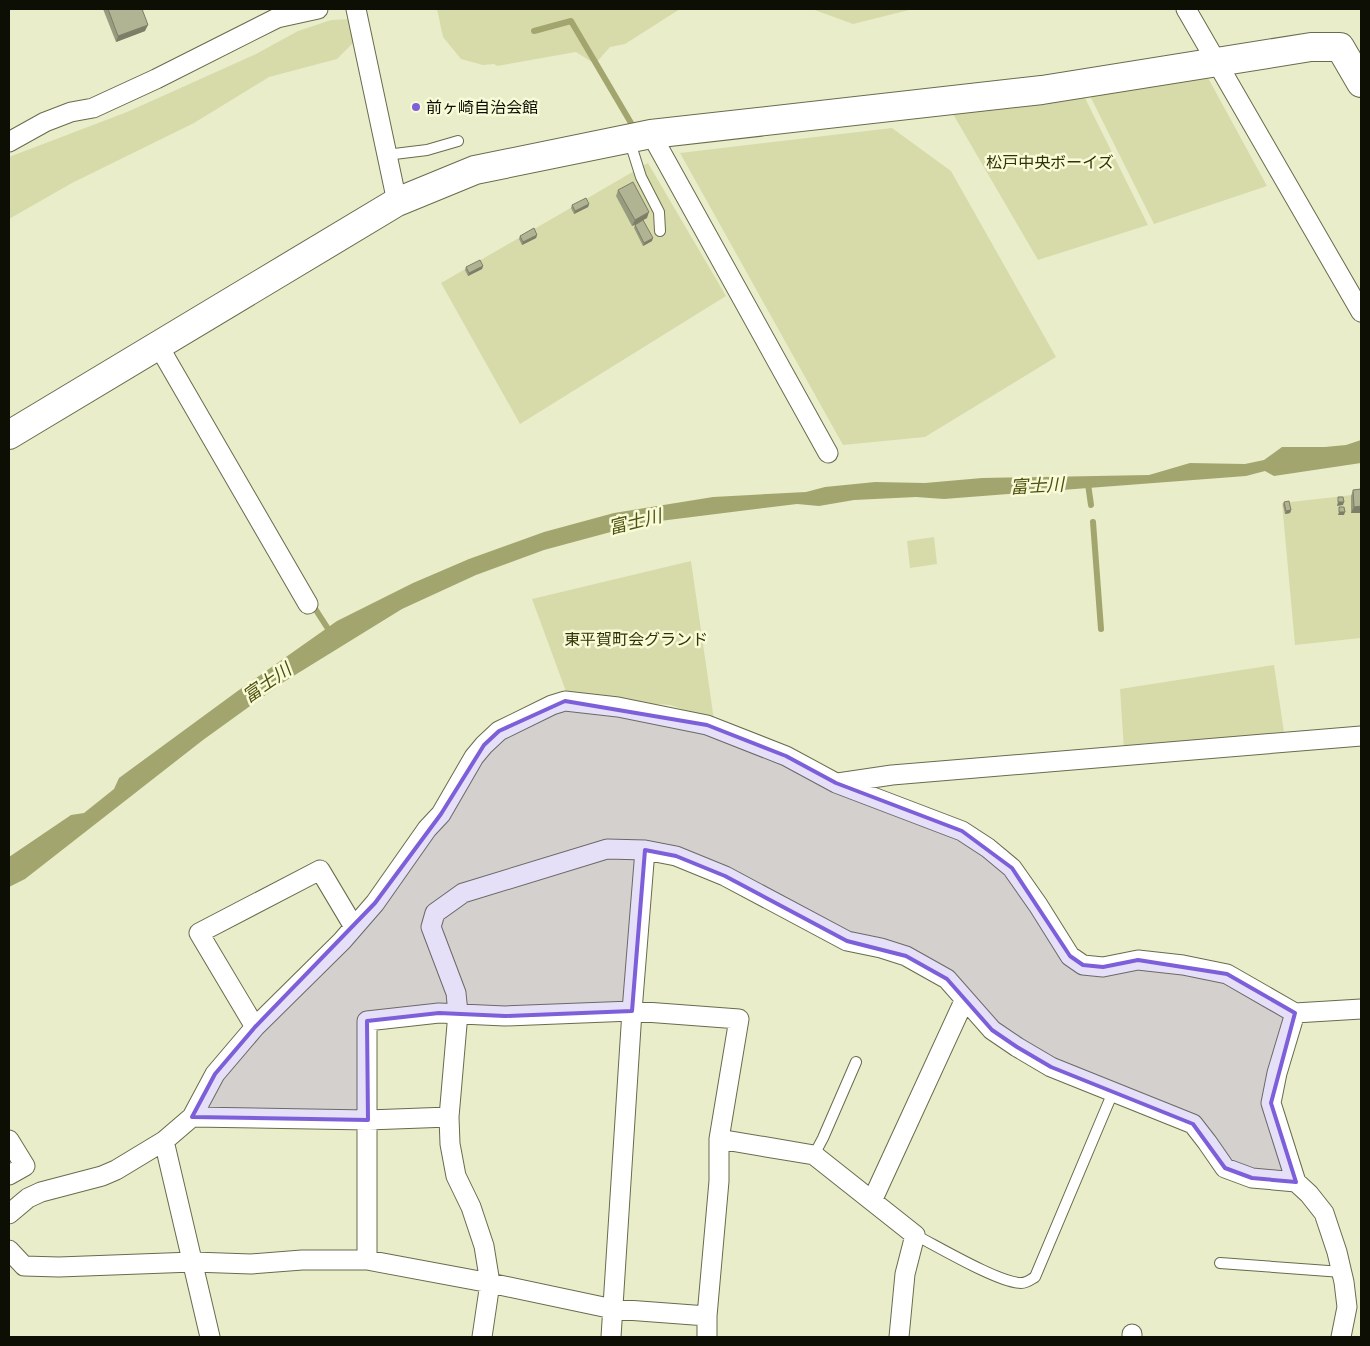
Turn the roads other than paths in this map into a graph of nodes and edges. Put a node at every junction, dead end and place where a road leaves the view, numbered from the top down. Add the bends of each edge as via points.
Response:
1 (318, 9) edge
2 (356, 9) edge
3 (1186, 9) edge
4 (1217, 63) junction
5 (1361, 83) edge
6 (640, 136) junction
7 (458, 141) dead end
8 (9, 142) edge
9 (386, 156) junction
10 (397, 202) junction
11 (660, 231) dead end
12 (1361, 312) edge
13 (158, 345) junction
14 (9, 435) edge
15 (828, 453) dead end
16 (308, 604) dead end
17 (1361, 736) edge
18 (836, 783) junction
19 (646, 850) junction
20 (354, 927) junction
21 (964, 1001) junction
22 (1361, 1009) edge
23 (632, 1011) junction
24 (458, 1012) junction
25 (1295, 1013) junction
26 (255, 1027) junction
27 (856, 1062) dead end
28 (1113, 1092) junction
29 (192, 1117) junction
30 (449, 1117) junction
31 (368, 1120) junction
32 (720, 1139) junction
33 (9, 1140) edge
34 (164, 1141) junction
35 (814, 1155) junction
36 (17, 1170) edge
37 (1296, 1182) junction
38 (41, 1192) junction
39 (872, 1201) junction
40 (9, 1214) edge
41 (915, 1235) junction
42 (9, 1250) edge
43 (367, 1260) junction
44 (193, 1262) junction
45 (1220, 1263) dead end
46 (1342, 1272) junction
47 (490, 1283) junction
48 (613, 1309) junction
49 (707, 1316) junction
50 (210, 1337) edge
51 (482, 1337) edge
52 (611, 1337) edge
53 (707, 1337) edge
54 (899, 1337) edge
55 (1341, 1337) edge

1 - 8 street via 277,18 148,83 93,108 70,112 45,122
2 - 9 street
3 - 4 street
4 - 5 street via 1311,47 1340,47
4 - 6 street via 1042,90
4 - 12 street
6 - 10 street via 475,170
6 - 11 lane via 640,177 659,212
6 - 15 street
7 - 9 lane
9 - 10 street
10 - 13 street
13 - 14 street
13 - 16 street
17 - 18 street via 892,775
18 - 20 street via 786,756 707,725 565,701 499,731 484,745 441,814
18 - 25 street via 962,831 988,848 1012,868 1070,956 1083,965 1103,967 1138,960 1227,974
19 - 21 street via 676,856 725,876 847,941 906,956 947,979
19 - 23 street
19 - 24 street via 607,849 463,893 435,913 431,927 456,993
20 - 26 street
20 - 26 street via 320,870 199,933
21 - 28 street via 992,1030 1016,1047 1051,1067
21 - 39 street
22 - 25 street
23 - 24 street via 505,1016
23 - 32 street via 739,1019
23 - 48 street
24 - 30 street
24 - 31 street via 367,1021
25 - 37 street via 1271,1103
26 - 29 street via 215,1074
27 - 35 lane
28 - 37 street via 1193,1124 1225,1168 1252,1178
28 - 41 lane via 1035,1276 1027,1282 1003,1279
29 - 31 street
29 - 34 street
30 - 31 street
30 - 47 street via 456,1176 484,1246
31 - 43 street
32 - 35 street
32 - 49 street
33 - 36 street
34 - 38 street via 102,1176
34 - 44 street
35 - 39 street
36 - 38 street
37 - 46 street via 1324,1213
38 - 40 street
39 - 41 street
41 - 54 street via 906,1274
42 - 44 street via 24,1266
43 - 44 street via 251,1264
43 - 47 street
44 - 50 street
45 - 46 lane
46 - 55 street via 1347,1307
47 - 48 street
47 - 51 street
48 - 49 street
48 - 52 street
49 - 53 street

